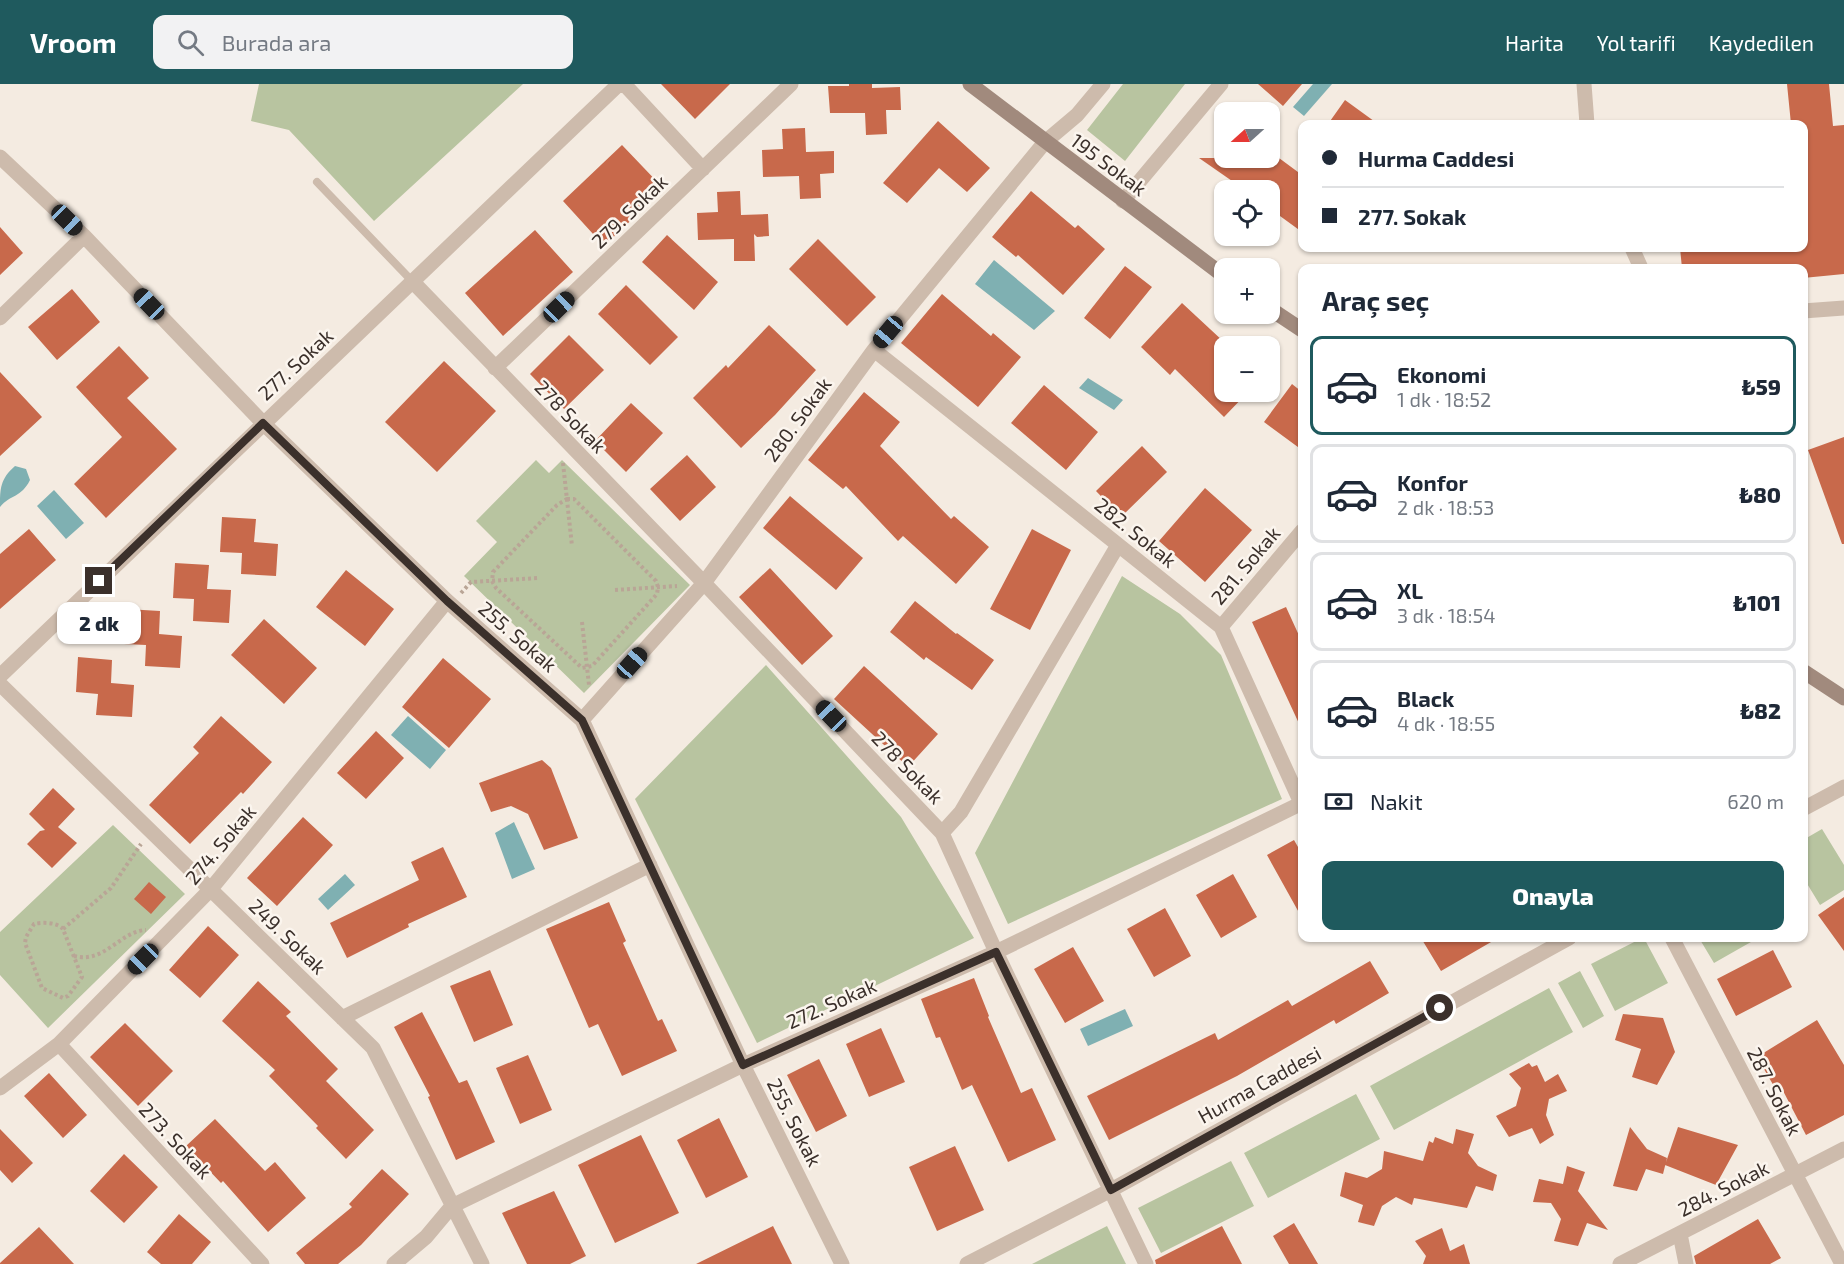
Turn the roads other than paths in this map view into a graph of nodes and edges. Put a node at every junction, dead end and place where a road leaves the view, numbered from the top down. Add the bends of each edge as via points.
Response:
1 (622, 84) edge
2 (791, 84) edge
3 (970, 84) edge
4 (1102, 84) edge
5 (1221, 84) edge
6 (1584, 84) edge
7 (1587, 120) edge
8 (1045, 142) junction
9 (0, 157) edge
10 (704, 169) junction
11 (317, 182) dead end
12 (1124, 201) junction
13 (84, 236) junction
14 (1214, 268) edge
15 (413, 282) junction
16 (1844, 308) edge
17 (1808, 311) edge
18 (1280, 315) edge
19 (0, 318) edge
20 (1298, 327) edge
21 (874, 350) junction
22 (495, 368) junction
23 (263, 423) junction
24 (1298, 536) edge
25 (1118, 545) junction
26 (700, 587) junction
27 (449, 603) junction
28 (1221, 627) junction
29 (1808, 673) edge
30 (0, 675) edge
31 (0, 684) edge
32 (1844, 698) edge
33 (582, 720) junction
34 (1844, 787) edge
35 (1298, 794) edge
36 (1298, 805) edge
37 (1808, 806) edge
38 (942, 833) junction
39 (650, 865) junction
40 (210, 890) junction
41 (1558, 942) edge
42 (1674, 942) edge
43 (996, 952) junction
44 (342, 1018) junction
45 (59, 1044) junction
46 (743, 1065) junction
47 (0, 1088) edge
48 (1844, 1149) edge
49 (1795, 1174) junction
50 (1111, 1190) junction
51 (452, 1206) junction
52 (1680, 1234) junction
53 (262, 1264) edge
54 (394, 1264) edge
55 (482, 1264) edge
56 (842, 1264) edge
57 (968, 1264) edge
58 (1146, 1264) edge
59 (1620, 1264) edge
60 (1686, 1264) edge
61 (1842, 1264) edge

1 - 10 street
1 - 15 street, 277. Sokak
2 - 10 street, 279. Sokak
3 - 8 street, 195 Sokak
4 - 8 street, 280. Sokak via 1077,115
5 - 12 street
6 - 7 street
8 - 12 street, 195 Sokak
8 - 21 street, 280. Sokak
9 - 13 street, 255. Sokak
10 - 22 street, 279. Sokak
11 - 15 lane
12 - 14 street, 195 Sokak
13 - 19 street
13 - 23 street, 255. Sokak
15 - 22 street, 278 Sokak
15 - 23 street, 277. Sokak
16 - 17 street
18 - 20 street
21 - 25 street, 282. Sokak
21 - 26 street, 280. Sokak
22 - 26 street, 278 Sokak via 574,448
23 - 27 street, 255. Sokak
23 - 30 street, 277. Sokak
24 - 28 street, 281. Sokak
25 - 28 street, 282. Sokak
25 - 38 street via 961,812
26 - 33 street, 280. Sokak
26 - 38 street, 278 Sokak
27 - 33 street, 255. Sokak
27 - 40 street, 274. Sokak
28 - 35 street, 282. Sokak
29 - 32 street
31 - 40 street, 249. Sokak
33 - 39 street, 255. Sokak
34 - 37 street
36 - 43 street, 272. Sokak
38 - 43 street, 278 Sokak
39 - 44 street
39 - 46 street, 255. Sokak
40 - 44 street, 249. Sokak
40 - 45 street, 274. Sokak
41 - 50 street, Hurma Caddesi
42 - 49 street, 287. Sokak
43 - 46 street, 272. Sokak
43 - 50 street, 278 Sokak
44 - 51 street, 249. Sokak via 373,1047
45 - 47 street, 274. Sokak
45 - 53 street, 273. Sokak
46 - 51 street, 272. Sokak
46 - 56 street, 255. Sokak
48 - 49 street, 284. Sokak
49 - 52 street, 284. Sokak
49 - 61 street, 287. Sokak
50 - 57 street, Hurma Caddesi
50 - 58 street, 278 Sokak
51 - 54 street, 272. Sokak via 426,1238
51 - 55 street, 249. Sokak
52 - 59 street, 284. Sokak
52 - 60 street

